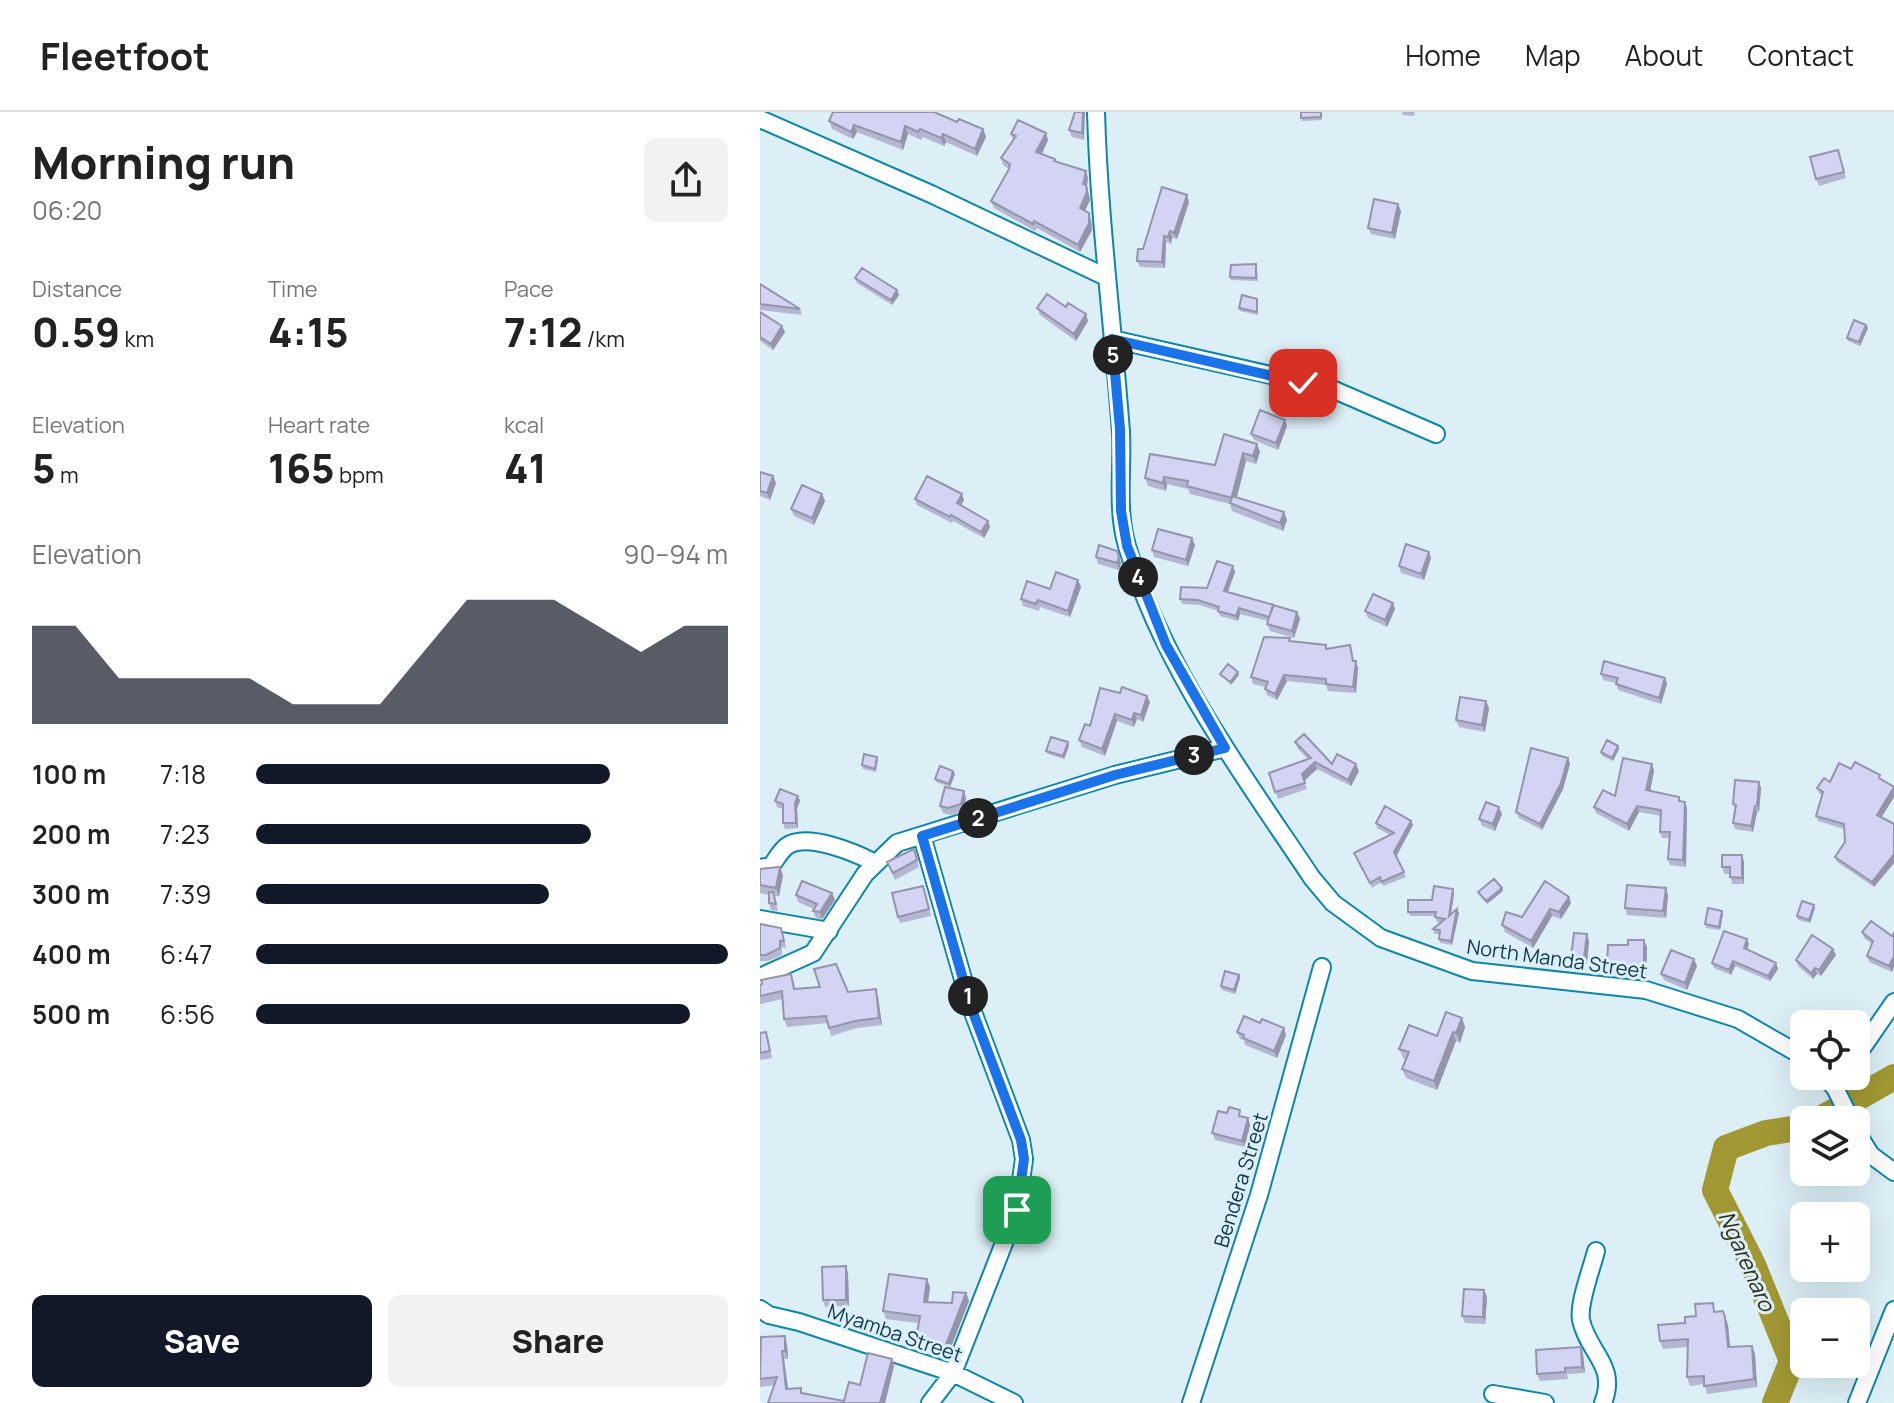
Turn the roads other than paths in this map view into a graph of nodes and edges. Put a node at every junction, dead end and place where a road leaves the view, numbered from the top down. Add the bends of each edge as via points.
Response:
1 (1096, 112) edge
2 (760, 119) edge
3 (1106, 277) junction
4 (1112, 339) junction
5 (1436, 434) dead end
6 (1225, 748) junction
7 (922, 836) junction
8 (875, 863) junction
9 (760, 868) edge
10 (760, 919) edge
11 (829, 931) junction
12 (1322, 967) dead end
13 (760, 977) edge
14 (1894, 1002) edge
15 (1870, 1037) edge
16 (1790, 1048) edge
17 (1870, 1153) edge
18 (1894, 1172) edge
19 (1596, 1251) dead end
20 (760, 1309) edge
21 (1894, 1310) edge
22 (953, 1373) junction
23 (1493, 1394) dead end
24 (930, 1403) edge
25 (1014, 1403) edge
26 (1191, 1403) edge
27 (1545, 1403) edge
28 (1603, 1403) edge
29 (1857, 1403) edge

1 - 3 street, North Manda Street
2 - 3 street
3 - 4 street, North Manda Street
4 - 5 street via 1332,389
4 - 6 street, North Manda Street via 1127,546 1166,645
6 - 7 street via 1115,775
6 - 16 street, North Manda Street via 1312,878 1333,903 1381,938 1472,971 1646,990 1738,1019
7 - 8 street via 897,843
7 - 22 street via 971,1007 1024,1159 1017,1210
8 - 9 street via 839,846 802,843 784,848 771,866
8 - 11 street
10 - 11 street
11 - 13 street via 813,953
12 - 26 street, Bendera Street via 1259,1195
14 - 15 street
17 - 18 street
19 - 28 street via 1581,1319 1607,1375
20 - 22 street, Myamba Street
21 - 29 street
22 - 24 street
22 - 25 street, Myamba Street
23 - 27 street

